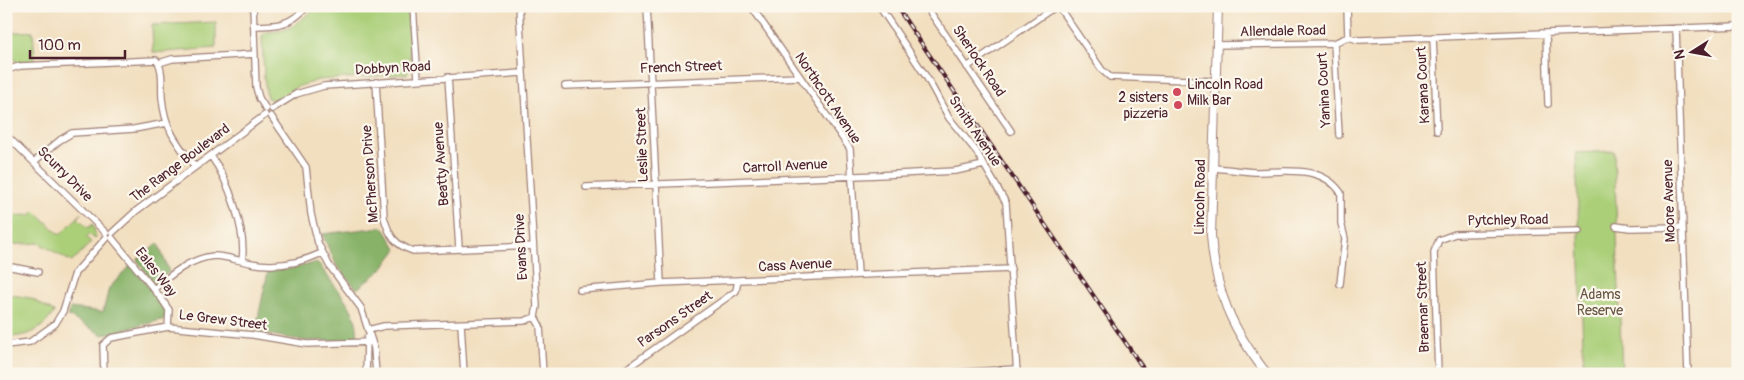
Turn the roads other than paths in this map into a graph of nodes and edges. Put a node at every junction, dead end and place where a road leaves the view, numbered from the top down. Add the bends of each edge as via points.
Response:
1 (253, 6) edge
2 (307, 6) edge
3 (518, 6) edge
4 (647, 6) edge
5 (751, 6) edge
6 (878, 6) edge
7 (926, 6) edge
8 (1057, 6) edge
9 (1218, 6) edge
10 (1348, 6) edge
11 (413, 7) edge
12 (254, 26) junction
13 (1738, 26) edge
14 (1676, 28) junction
15 (1546, 33) junction
16 (1348, 37) junction
17 (1433, 37) junction
18 (1334, 43) junction
19 (1216, 45) junction
20 (255, 54) junction
21 (159, 63) junction
22 (967, 67) junction
23 (6, 70) edge
24 (522, 73) junction
25 (448, 77) junction
26 (798, 77) junction
27 (418, 79) junction
28 (652, 81) junction
29 (1216, 81) junction
30 (376, 82) junction
31 (565, 86) dead end
32 (1548, 104) dead end
33 (268, 112) junction
34 (166, 121) junction
35 (1011, 131) dead end
36 (1437, 131) dead end
37 (6, 135) edge
38 (1339, 135) dead end
39 (209, 157) junction
40 (36, 163) junction
41 (984, 165) junction
42 (194, 168) junction
43 (1213, 168) junction
44 (854, 175) junction
45 (656, 185) junction
46 (586, 187) dead end
47 (1616, 226) dead end
48 (1682, 227) junction
49 (1579, 231) dead end
50 (109, 235) junction
51 (1439, 240) joint
52 (533, 246) junction
53 (459, 248) junction
54 (322, 253) junction
55 (242, 261) junction
56 (6, 266) edge
57 (1011, 269) junction
58 (38, 272) dead end
59 (858, 274) junction
60 (738, 280) junction
61 (661, 283) junction
62 (1340, 284) dead end
63 (154, 289) junction
64 (580, 290) dead end
65 (535, 317) junction
66 (461, 324) junction
67 (168, 327) junction
68 (368, 330) junction
69 (369, 342) junction
70 (6, 346) edge
71 (1017, 371) edge
72 (104, 374) edge
73 (366, 374) edge
74 (376, 374) edge
75 (464, 374) edge
76 (543, 374) edge
77 (619, 374) edge
78 (932, 374) edge
79 (1267, 374) edge
80 (1438, 374) edge
81 (1688, 374) edge

1 - 12 street
2 - 12 street via 297,18 284,25
3 - 24 street, Evans Drive
4 - 28 street, Leslie Street
5 - 26 street, Northcott Avenue
6 - 41 street, Smith Avenue via 927,78 949,118
7 - 22 street, Sherlock Road
8 - 22 street
8 - 29 street via 1110,77
9 - 19 main road, Lincoln Road
10 - 16 street
11 - 27 street
12 - 20 street
13 - 14 street, Allendale Road
14 - 15 street, Allendale Road
14 - 48 street, Moore Avenue
15 - 17 street, Allendale Road
15 - 32 street
16 - 17 street, Allendale Road via 1359,40
16 - 18 street, Allendale Road
17 - 36 street, Karana Court
18 - 19 street, Allendale Road
18 - 38 street, Yanina Court
19 - 29 main road, Lincoln Road
20 - 21 street via 172,58
20 - 33 street via 257,93
21 - 23 street via 152,59 20,66
21 - 34 street
22 - 35 street, Sherlock Road
24 - 25 street, Dobbyn Road
24 - 52 street, Evans Drive
25 - 27 street, Dobbyn Road
25 - 53 street, Beatty Avenue
26 - 28 street, French Street
26 - 44 street, Northcott Avenue via 850,149
27 - 30 street, Dobbyn Road
28 - 31 street, French Street
28 - 45 street, Leslie Street
29 - 43 main road, Lincoln Road
30 - 33 street, Dobbyn Road via 309,89 291,96
30 - 53 street, McPherson Drive via 384,217 388,232 396,243 413,251
33 - 39 street, The Range Boulevard
33 - 54 street via 306,167 313,226
34 - 40 street via 148,126 72,133
34 - 42 street
37 - 40 street, Scurry Drive
39 - 42 street, The Range Boulevard
39 - 55 street via 231,192 243,246
40 - 50 street, Scurry Drive
41 - 44 street, Carroll Avenue via 955,171
41 - 57 street, Smith Avenue via 1006,203
42 - 50 street, The Range Boulevard
43 - 62 street via 1264,172 1295,169 1333,184 1341,193 1341,223 1345,239
43 - 79 main road, Lincoln Road via 1211,235 1216,279 1231,321
44 - 45 street, Carroll Avenue
44 - 59 street, Northcott Avenue
45 - 46 street, Carroll Avenue
45 - 61 street, Leslie Street
47 - 48 street
48 - 81 street, Moore Avenue
49 - 51 street, Pytchley Road via 1455,234
50 - 63 street, Eales Way
50 - 70 street, The Range Boulevard via 79,266 60,317 50,330 30,342
51 - 80 street, Braemar Street via 1434,252
52 - 53 street, McPherson Drive
52 - 65 street, Evans Drive
54 - 55 street via 279,265
54 - 68 street via 356,300
55 - 63 street via 217,256 202,259 174,273
56 - 58 street
57 - 59 street, Cass Avenue
57 - 71 street, Smith Avenue
59 - 60 street, Cass Avenue
60 - 61 street, Cass Avenue
60 - 77 street, Parsons Street via 736,291
61 - 64 street, Cass Avenue
63 - 67 street, Eales Way via 168,310
65 - 66 street
65 - 76 street, Evans Drive via 540,326
66 - 68 street via 384,326
66 - 75 street
67 - 69 street, Le Grew Street via 226,331 307,344
67 - 72 street, Le Grew Street via 111,338 105,342
68 - 69 street
69 - 73 street
69 - 74 street via 375,354
71 - 78 street

